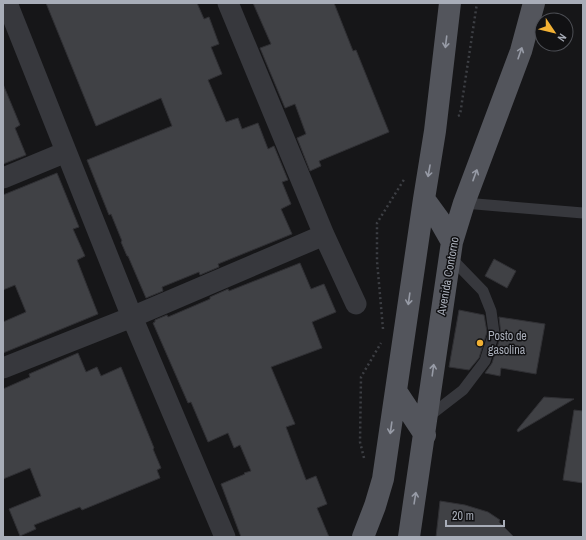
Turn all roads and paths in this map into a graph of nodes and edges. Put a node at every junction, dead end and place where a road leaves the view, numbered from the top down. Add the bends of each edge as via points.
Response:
1 (7, 3) edge
2 (228, 3) edge
3 (450, 3) edge
4 (534, 3) edge
5 (66, 152) junction
6 (3, 178) edge
7 (424, 199) junction
8 (464, 203) junction
9 (583, 213) edge
10 (324, 235) junction
11 (450, 248) junction
12 (356, 304) dead end
13 (132, 317) junction
14 (3, 368) edge
15 (396, 391) junction
16 (426, 427) junction
17 (225, 537) edge
18 (362, 537) edge
19 (409, 537) edge

1 - 5 street
2 - 10 street
3 -> 7 main road via 435,132
8 -> 4 main road, Avenida Contorno via 520,51
5 - 6 street
5 - 13 street
7 - 11 main road via 440,221
7 -> 15 main road
8 - 9 lane
8 - 11 main road, Avenida Contorno
10 - 12 street
10 - 13 street
16 -> 11 main road, Avenida Contorno
11 - 16 lane via 483,291 491,311 494,333 485,361 463,390
13 - 14 street
13 - 17 street
15 - 16 main road
15 -> 18 main road via 383,479
19 -> 16 main road, Avenida Contorno

